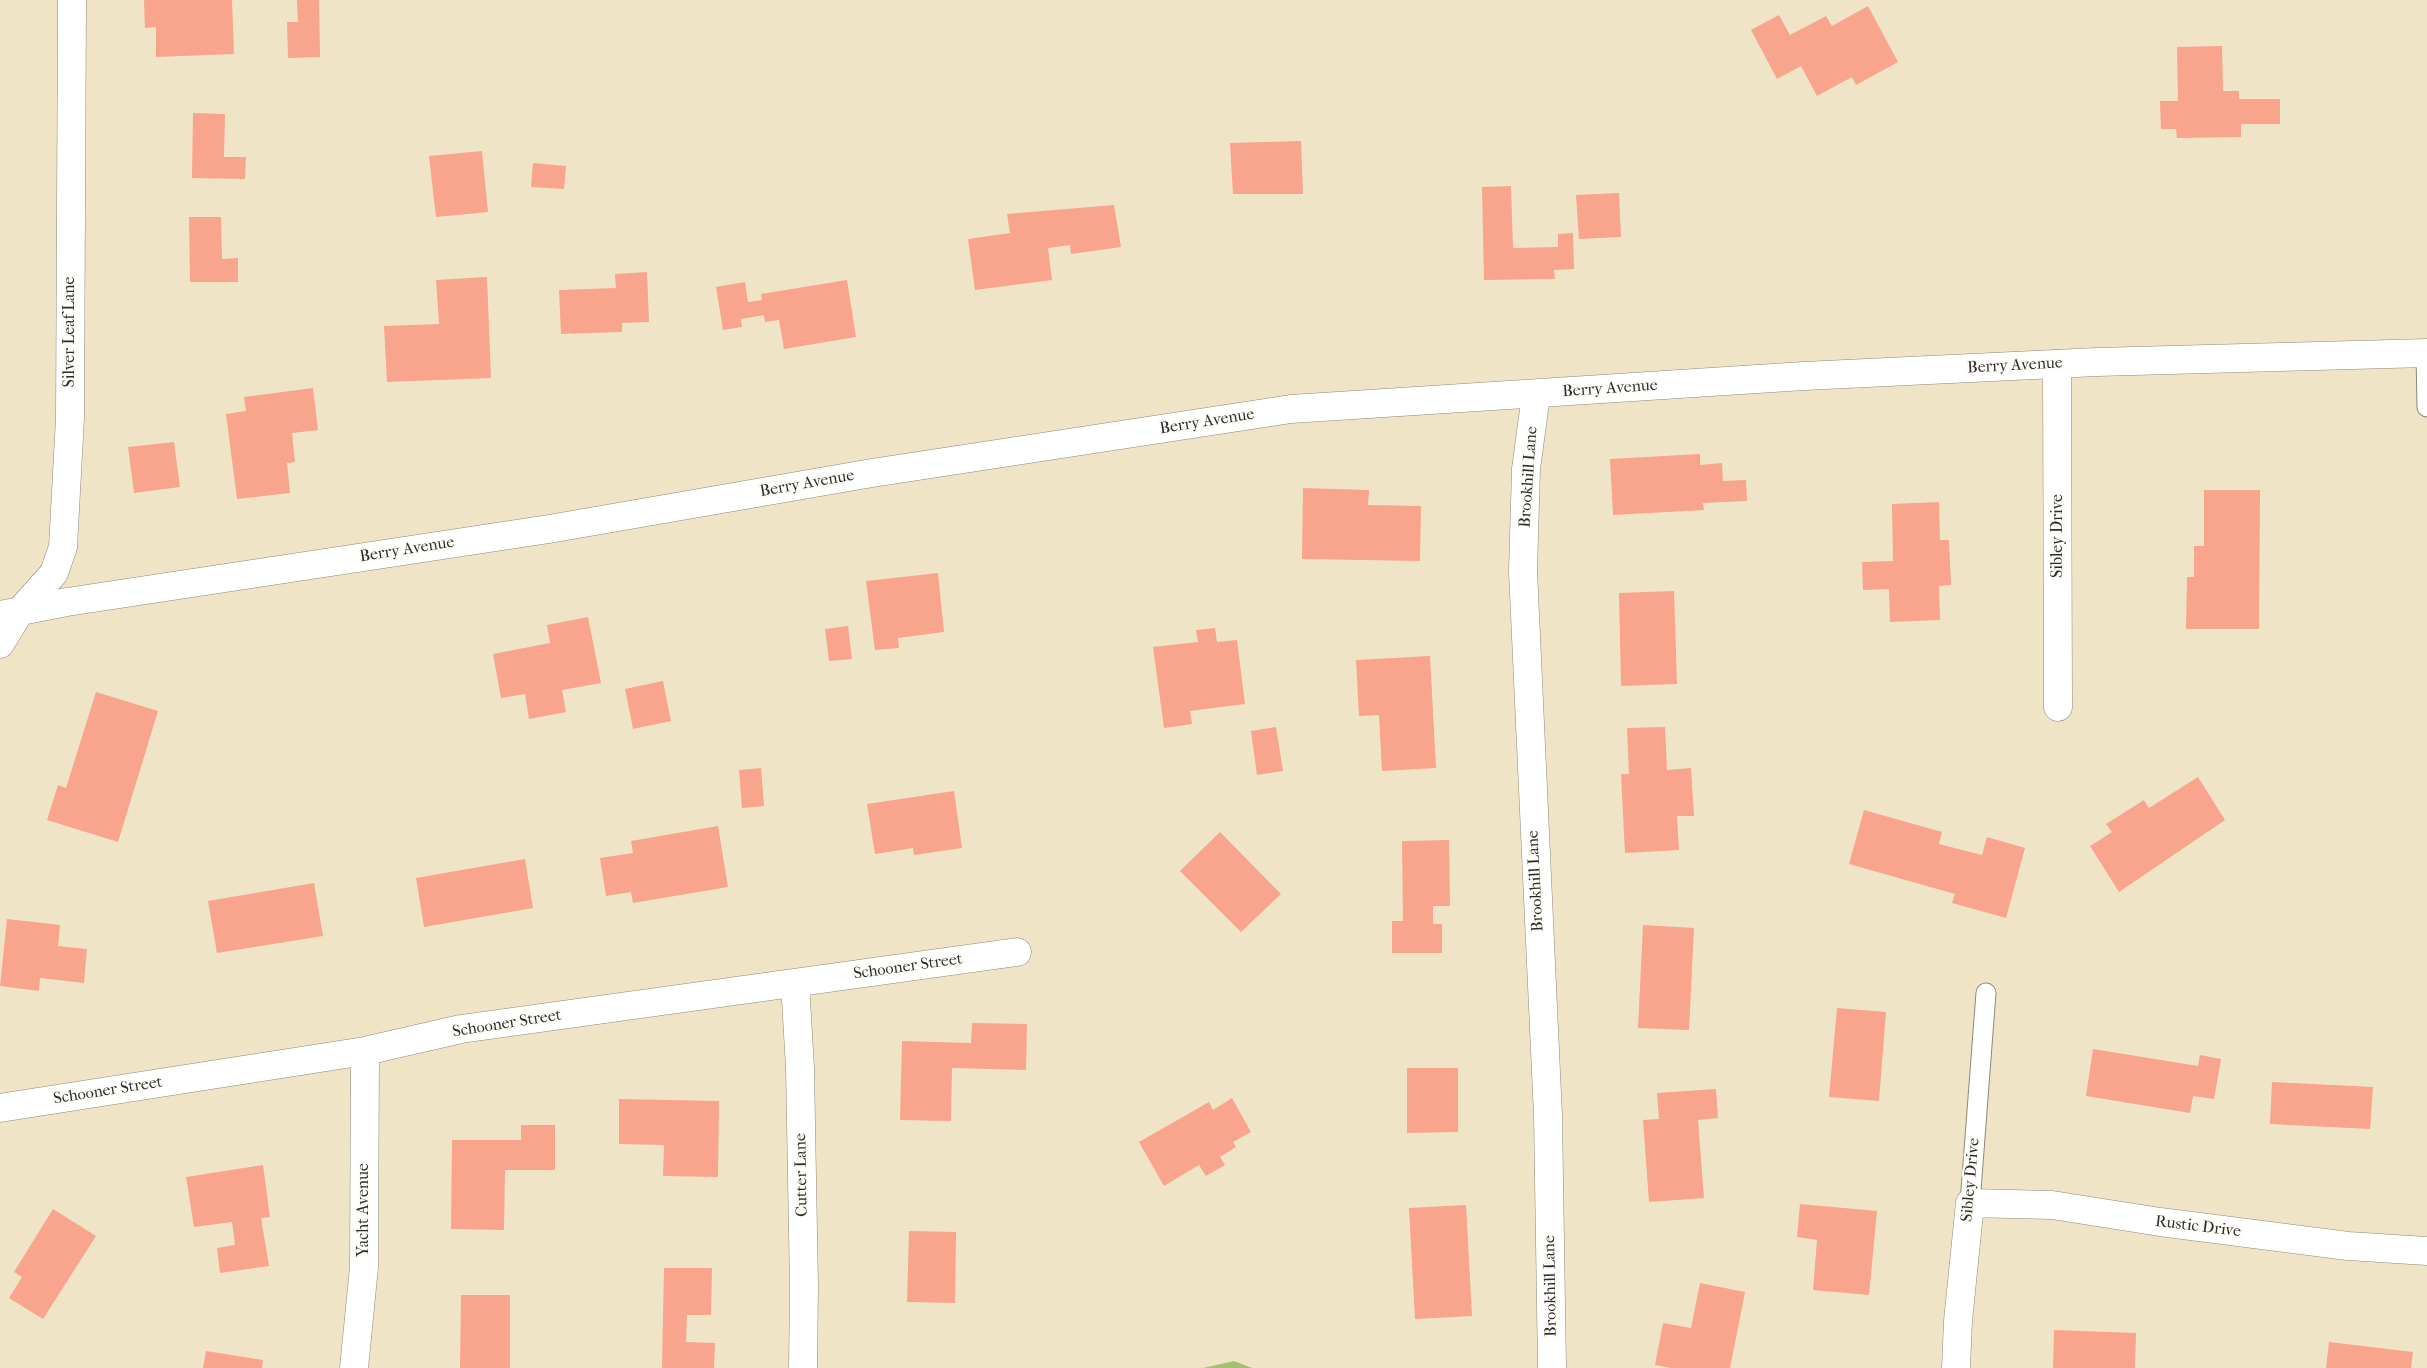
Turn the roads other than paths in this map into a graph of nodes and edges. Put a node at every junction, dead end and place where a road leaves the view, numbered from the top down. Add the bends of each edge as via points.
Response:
1 (72, 0) edge
2 (2426, 353) edge
3 (2057, 364) junction
4 (1536, 395) junction
5 (2427, 407) edge
6 (10, 613) edge
7 (0, 644) edge
8 (2058, 707) dead end
9 (1017, 952) dead end
10 (795, 982) junction
11 (1986, 992) dead end
12 (365, 1051) junction
13 (0, 1108) edge
14 (1970, 1202) junction
15 (2427, 1252) edge
16 (354, 1368) edge
17 (803, 1368) edge
18 (1552, 1368) edge
19 (1956, 1368) edge

1 - 6 street, Silver Leaf Lane via 70,418 63,547 54,574
2 - 3 street, Berry Avenue
2 - 5 lane
3 - 4 street, Berry Avenue via 1804,376
3 - 8 street, Sibley Drive
4 - 6 street, Berry Avenue via 1291,409 872,473 549,529
4 - 18 street, Brookhill Lane via 1526,469 1523,571 1548,1116
6 - 7 street, Silver Leaf Lane
9 - 10 street, Schooner Street
10 - 12 street, Schooner Street via 462,1029
10 - 17 street, Cutter Lane via 800,1068
11 - 14 lane, Sibley Drive
12 - 13 street, Schooner Street
12 - 16 street, Yacht Avenue via 364,1267
14 - 15 street, Rustic Drive via 2052,1205 2348,1246
14 - 19 street, Sibley Drive

